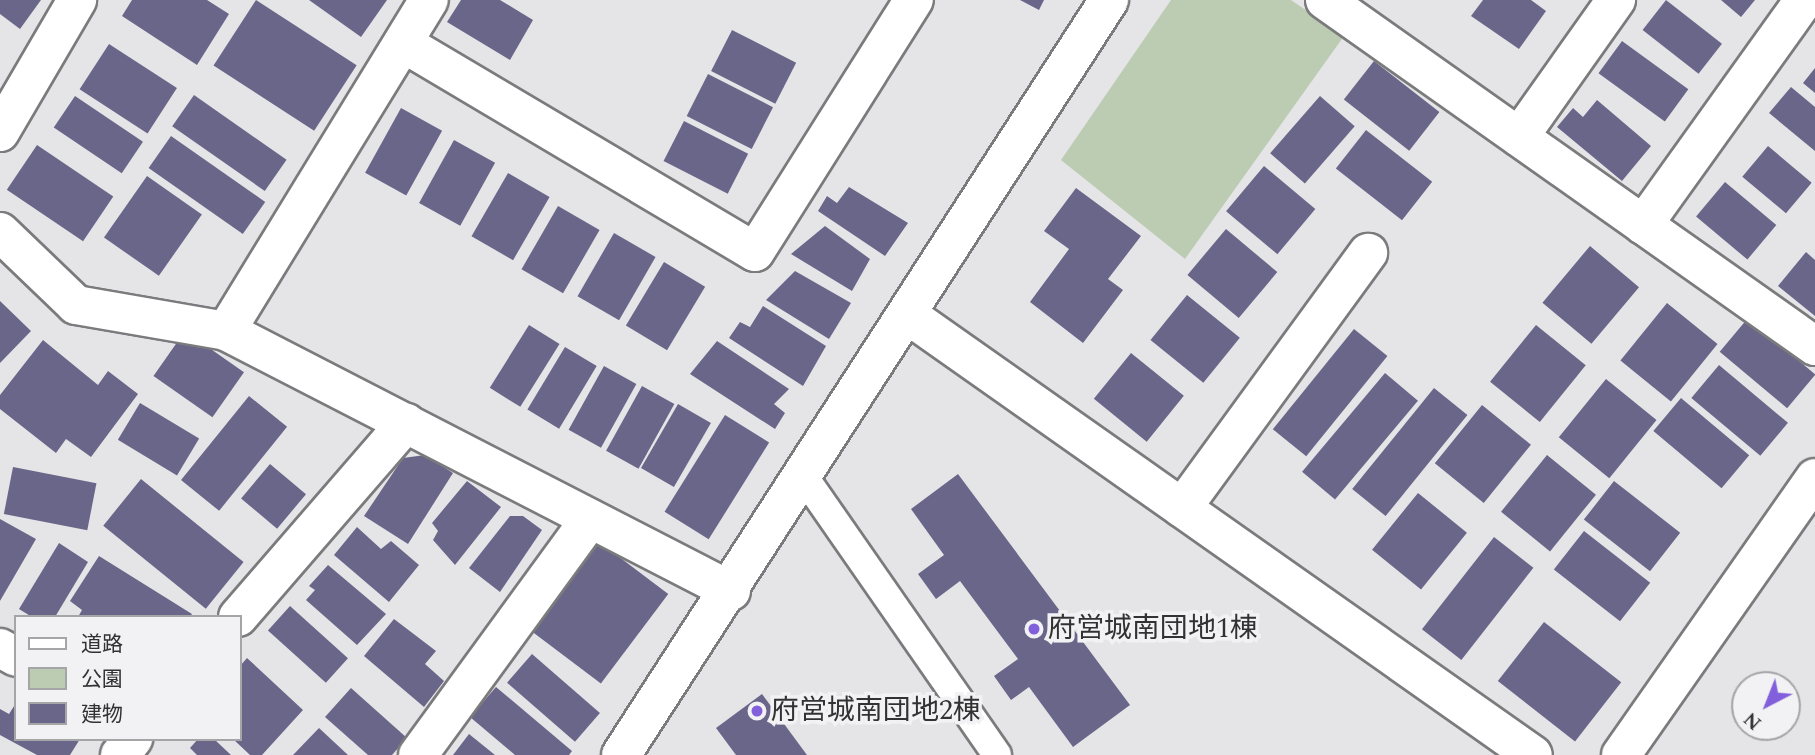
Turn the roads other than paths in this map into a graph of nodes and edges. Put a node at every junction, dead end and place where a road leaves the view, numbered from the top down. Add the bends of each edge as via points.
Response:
1 (78, 0) edge
2 (429, 0) edge
3 (914, 0) edge
4 (1109, 0) edge
5 (1325, 0) edge
6 (1616, 0) edge
7 (1804, 0) edge
8 (403, 43) junction
9 (0, 132) edge
10 (1519, 137) junction
11 (1643, 225) junction
12 (0, 232) edge
13 (1368, 253) dead end
14 (908, 315) junction
15 (226, 331) junction
16 (1815, 346) edge
17 (406, 423) junction
18 (804, 477) junction
19 (1815, 478) edge
20 (1182, 509) junction
21 (590, 519) junction
22 (731, 591) junction
23 (240, 615) edge
24 (131, 741) edge
25 (633, 749) edge
26 (120, 755) edge
27 (418, 755) edge
28 (997, 755) edge
29 (1533, 755) edge
30 (1621, 755) edge

1 - 9 street
2 - 8 street
3 - 8 street via 755,252
4 - 14 street
5 - 10 street
6 - 10 street
7 - 11 street
8 - 15 street
10 - 11 street
11 - 16 street
12 - 15 street via 76,305
13 - 20 street
14 - 18 street
14 - 20 street
15 - 17 street
17 - 21 street
17 - 23 street
18 - 22 street
18 - 28 lane
19 - 30 street
20 - 29 street
21 - 22 street
21 - 27 street
22 - 25 street
24 - 26 street

